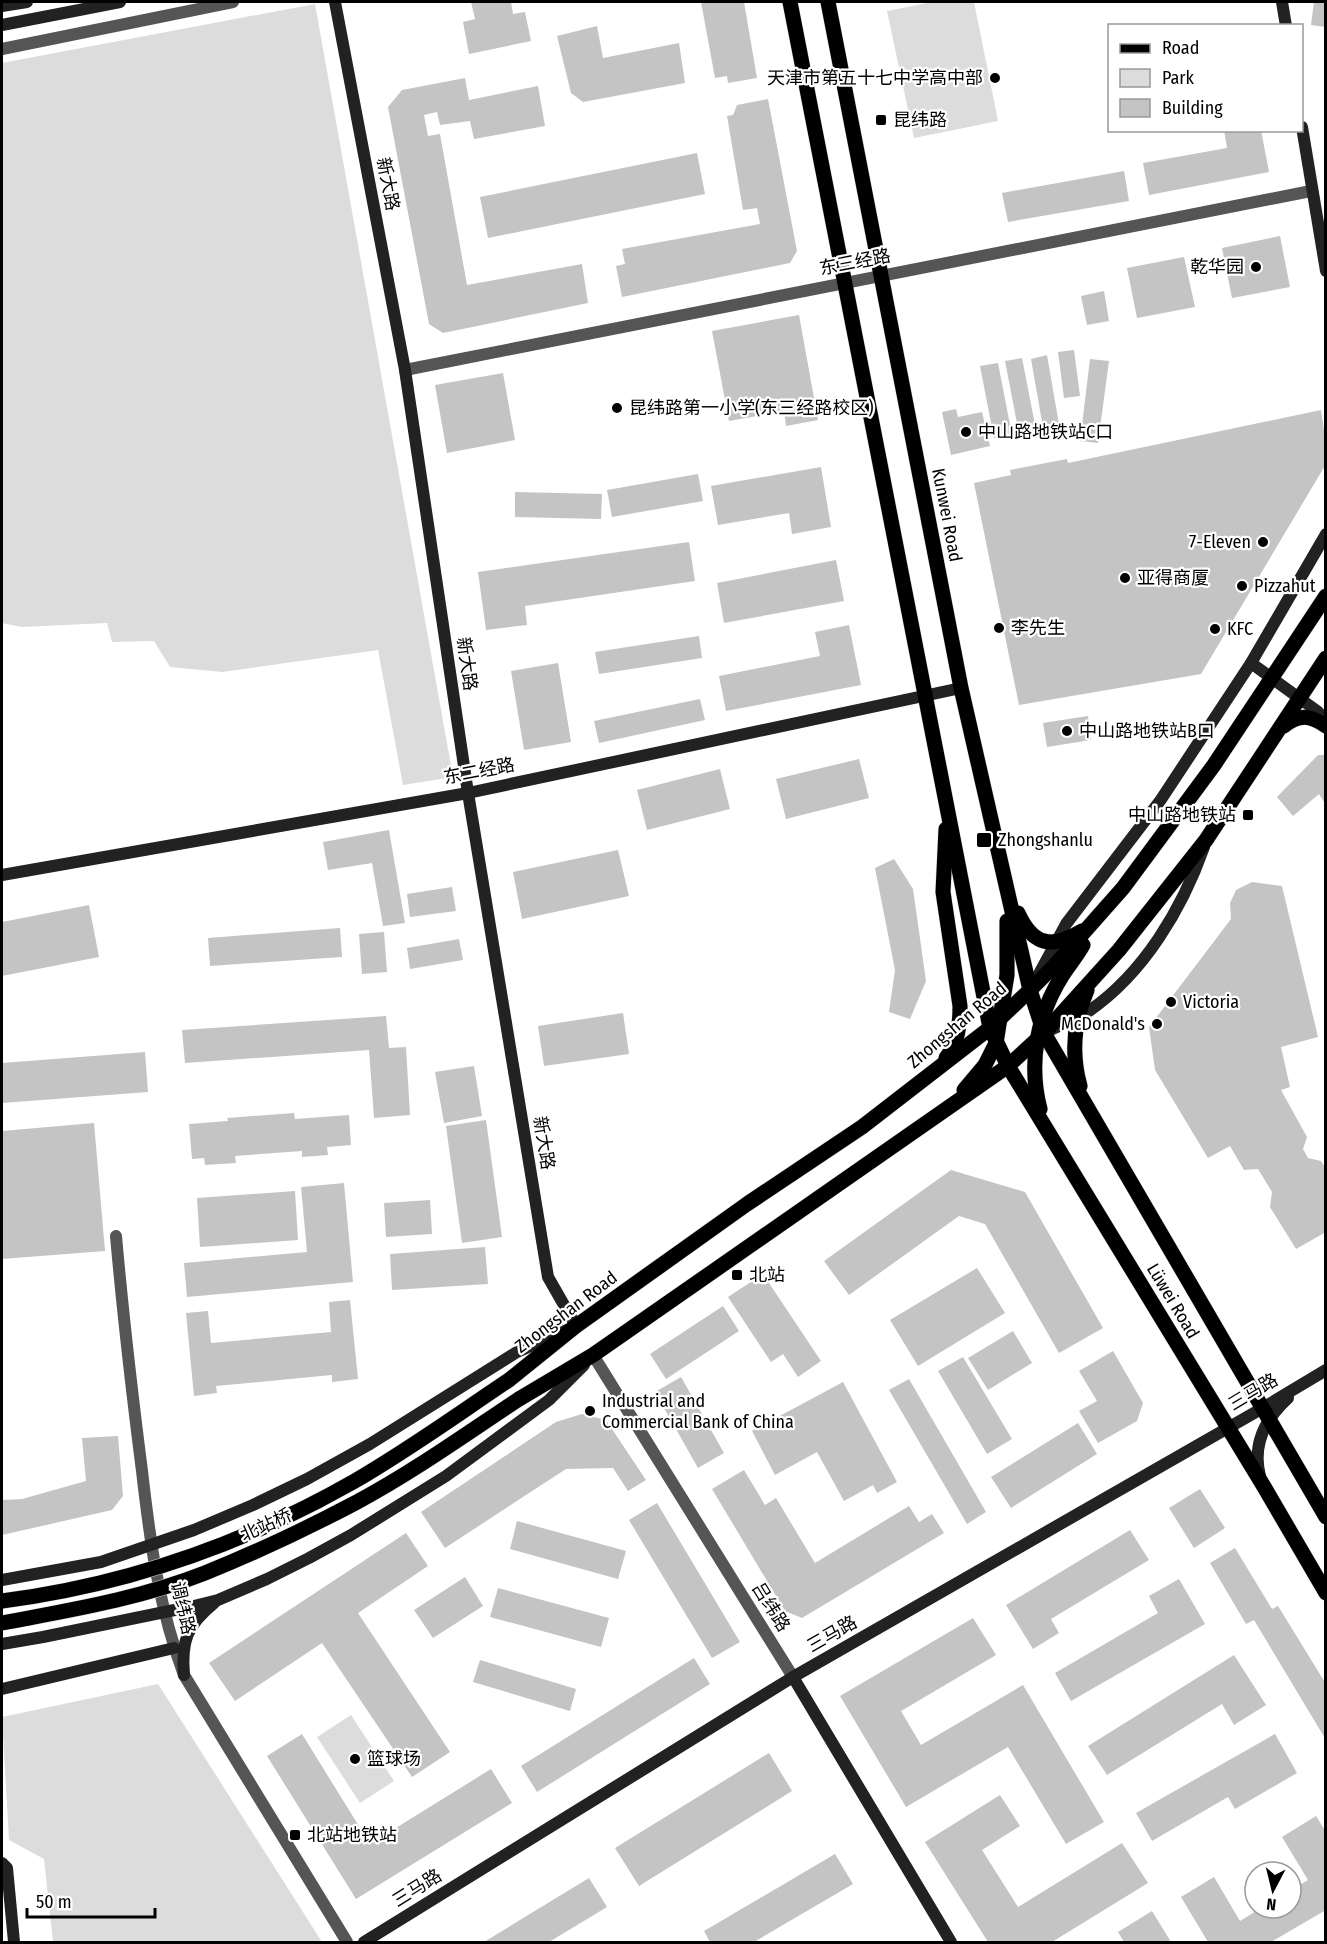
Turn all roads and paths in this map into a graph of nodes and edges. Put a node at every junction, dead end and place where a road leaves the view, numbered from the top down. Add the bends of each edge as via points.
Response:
1 (27, 2) edge
2 (120, 2) edge
3 (233, 2) edge
4 (334, 2) edge
5 (790, 2) edge
6 (828, 2) edge
7 (1282, 2) edge
8 (2, 6) edge
9 (1286, 24) edge
10 (2, 25) edge
11 (2, 49) edge
12 (1303, 132) edge
13 (1311, 191) junction
14 (1326, 271) edge
15 (881, 276) junction
16 (846, 282) junction
17 (405, 370) junction
18 (1326, 534) edge
19 (1326, 597) edge
20 (1326, 658) edge
21 (1251, 663) junction
22 (1271, 679) junction
23 (961, 688) junction
24 (926, 695) junction
25 (1299, 699) junction
26 (1326, 720) edge
27 (1326, 726) edge
28 (1279, 730) junction
29 (468, 793) junction
30 (948, 814) junction
31 (1206, 840) junction
32 (2, 875) edge
33 (1006, 888) junction
34 (1101, 914) junction
35 (1054, 944) junction
36 (1090, 981) junction
37 (1030, 990) junction
38 (1078, 1017) junction
39 (995, 1023) junction
40 (1040, 1032) junction
41 (996, 1043) junction
42 (1008, 1066) junction
43 (938, 1068) junction
44 (1084, 1103) junction
45 (933, 1119) junction
46 (1048, 1131) junction
47 (116, 1236) dead end
48 (576, 1326) junction
49 (593, 1356) junction
50 (1326, 1370) edge
51 (509, 1380) joint
52 (1264, 1415) junction
53 (1228, 1428) junction
54 (1263, 1485) junction
55 (1326, 1517) edge
56 (151, 1546) junction
57 (2, 1580) edge
58 (1326, 1593) edge
59 (218, 1600) junction
60 (2, 1601) edge
61 (164, 1613) junction
62 (2, 1623) edge
63 (2, 1644) edge
64 (174, 1648) junction
65 (184, 1675) junction
66 (793, 1677) junction
67 (2, 1689) edge
68 (2, 1863) edge
69 (14, 1942) edge
70 (347, 1942) edge
71 (363, 1942) edge
72 (951, 1942) edge

1 - 8 street
2 - 10 street
3 - 11 street
4 - 17 street, 新大路
5 - 16 main road
6 - 15 main road, Kunwei Road
7 - 9 street
12 - 13 street
13 - 14 street
13 - 15 street, 东三经路
15 - 16 street, 东三经路
15 - 23 main road, Kunwei Road
16 - 17 street, 东三经路
16 - 24 main road
17 - 29 street, 新大路
18 - 21 street
19 - 22 main road, Zhongshan Road
20 - 25 main road
21 - 22 street
21 - 35 street via 1160,801
22 - 25 street
22 - 34 main road, Zhongshan Road via 1214,765
23 - 24 street, 东二经路
23 - 33 main road, Kunwei Road
24 - 29 street, 东二经路
24 - 30 main road
25 - 26 street
25 - 28 main road
27 - 28 main road via 1301,717
28 - 31 main road
29 - 32 street, 东二经路
29 - 48 street, 新大路 via 548,1277
30 - 39 main road
30 - 43 main road via 943,892 960,1024 950,1054
31 - 36 main road
31 - 38 street via 1187,887 1155,942 1105,999
33 - 35 main road via 1027,929 1035,938
33 - 37 main road, Kunwei Road
33 - 39 main road via 1007,975
34 - 35 main road via 1081,931
34 - 37 main road, Zhongshan Road
34 - 40 main road via 1044,1010
35 - 37 street
36 - 38 main road
36 - 40 main road
37 - 39 main road, Zhongshan Road
37 - 40 main road, Kunwei Road
38 - 40 street
38 - 44 main road via 1074,1050
39 - 41 main road
39 - 43 main road, Zhongshan Road
40 - 42 main road
40 - 44 main road, Lüwei Road
40 - 46 main road via 1034,1084
41 - 42 main road, Lüwei Road
41 - 45 main road via 975,1078
42 - 45 main road
42 - 46 main road, Lüwei Road
43 - 48 main road, Zhongshan Road via 862,1127
44 - 52 main road, Lüwei Road
45 - 49 main road
46 - 53 main road, Lüwei Road
47 - 56 street, 调纬路
48 - 51 main road, Zhongshan Road
48 - 56 street via 517,1352 308,1479
49 - 59 street via 549,1400 446,1476 326,1549
49 - 62 main road, 北站桥, bridge via 359,1501 296,1533 203,1574 134,1596
49 - 66 street, 吕纬路
50 - 52 street
51 - 60 main road, 北站桥, bridge via 354,1481 305,1508 210,1550 101,1583
52 - 53 street, 三马路
52 - 54 street via 1258,1443
52 - 55 main road, Lüwei Road
53 - 54 main road, Lüwei Road
53 - 66 street, 三马路
54 - 58 main road, Lüwei Road
56 - 57 street via 100,1562
56 - 61 street, 调纬路
59 - 61 street
59 - 65 street via 192,1625 185,1640
61 - 63 street
61 - 64 street, 调纬路
64 - 65 street, 调纬路
64 - 67 street
65 - 70 street, 调纬路
66 - 71 street, 三马路
66 - 72 street, 吕纬路
68 - 69 street via 7,1868

